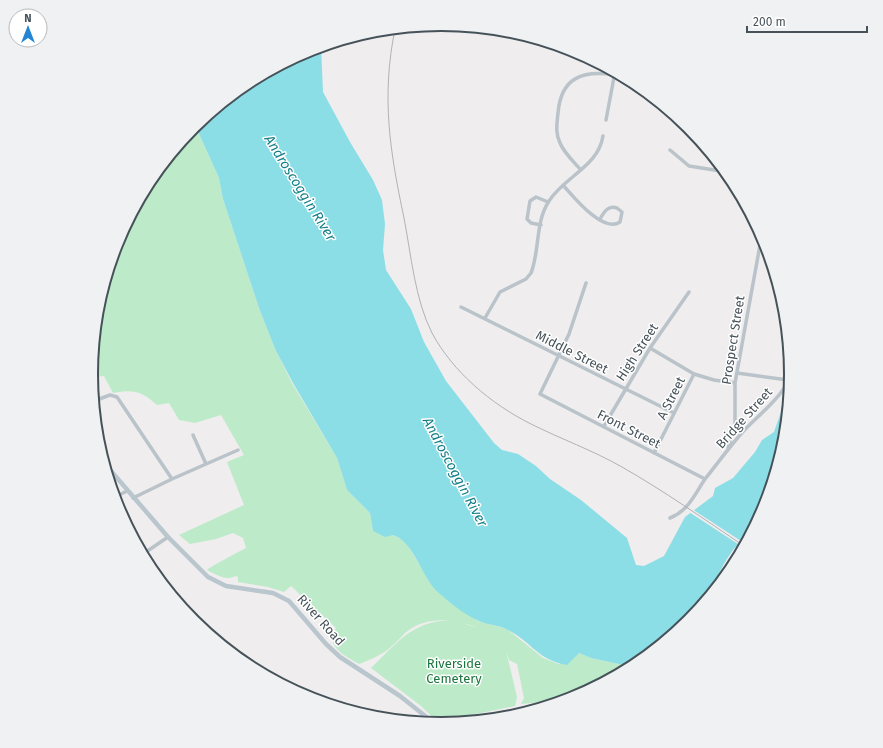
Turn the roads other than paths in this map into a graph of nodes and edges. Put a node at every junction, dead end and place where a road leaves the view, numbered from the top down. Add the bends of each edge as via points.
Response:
1 (607, 74) edge
2 (614, 78) edge
3 (606, 120) dead end
4 (603, 136) dead end
5 (670, 150) dead end
6 (581, 170) junction
7 (718, 171) edge
8 (563, 185) junction
9 (548, 202) junction
10 (600, 219) junction
11 (541, 225) junction
12 (760, 247) edge
13 (586, 283) dead end
14 (689, 292) dead end
15 (461, 307) dead end
16 (485, 318) junction
17 (650, 348) junction
18 (558, 357) junction
19 (737, 373) junction
20 (694, 374) junction
21 (784, 379) edge
22 (735, 383) junction
23 (784, 386) edge
24 (624, 389) junction
25 (99, 399) edge
26 (674, 414) junction
27 (604, 426) junction
28 (193, 435) dead end
29 (238, 450) dead end
30 (728, 450) junction
31 (654, 453) junction
32 (206, 464) junction
33 (114, 475) edge
34 (172, 478) junction
35 (705, 479) junction
36 (127, 491) junction
37 (121, 494) edge
38 (133, 498) junction
39 (670, 518) dead end
40 (168, 537) junction
41 (148, 551) edge
42 (426, 716) edge

1 - 6 street via 580,76 567,86 560,99 557,135 562,148
2 - 3 street
4 - 6 street via 600,149
5 - 7 street via 690,166
6 - 8 street
8 - 9 street
8 - 10 street via 586,210
9 - 11 street
9 - 11 street via 536,197 530,201 528,207 527,219 531,223
10 - 10 street via 615,225 622,219 622,212 611,207
11 - 16 street via 531,273 526,279 500,292
12 - 19 street, Prospect Street
13 - 18 street via 569,334
14 - 17 street, High Street
15 - 16 street, Middle Street
16 - 18 street, Middle Street
17 - 20 street
17 - 24 street, High Street
18 - 24 street, Middle Street
18 - 27 street, Front Street via 540,394
19 - 21 street
19 - 22 street, Prospect Street
20 - 22 street
20 - 26 street, A Street
22 - 30 street, Prospect Street via 735,418
23 - 30 street, Bridge Street
24 - 26 street, Middle Street
24 - 27 street, High Street
25 - 34 street via 110,395 117,397
26 - 31 street, A Street
27 - 31 street, Front Street
28 - 32 street
29 - 32 street
30 - 35 street, Bridge Street
31 - 35 street, Front Street
32 - 34 street
33 - 36 street, River Road
34 - 38 street
35 - 39 street via 687,506
36 - 37 street
36 - 38 street, River Road
38 - 40 street, River Road
40 - 41 street
40 - 42 street, River Road via 197,567 217,582 236,588 273,593 289,601 340,657 400,696

